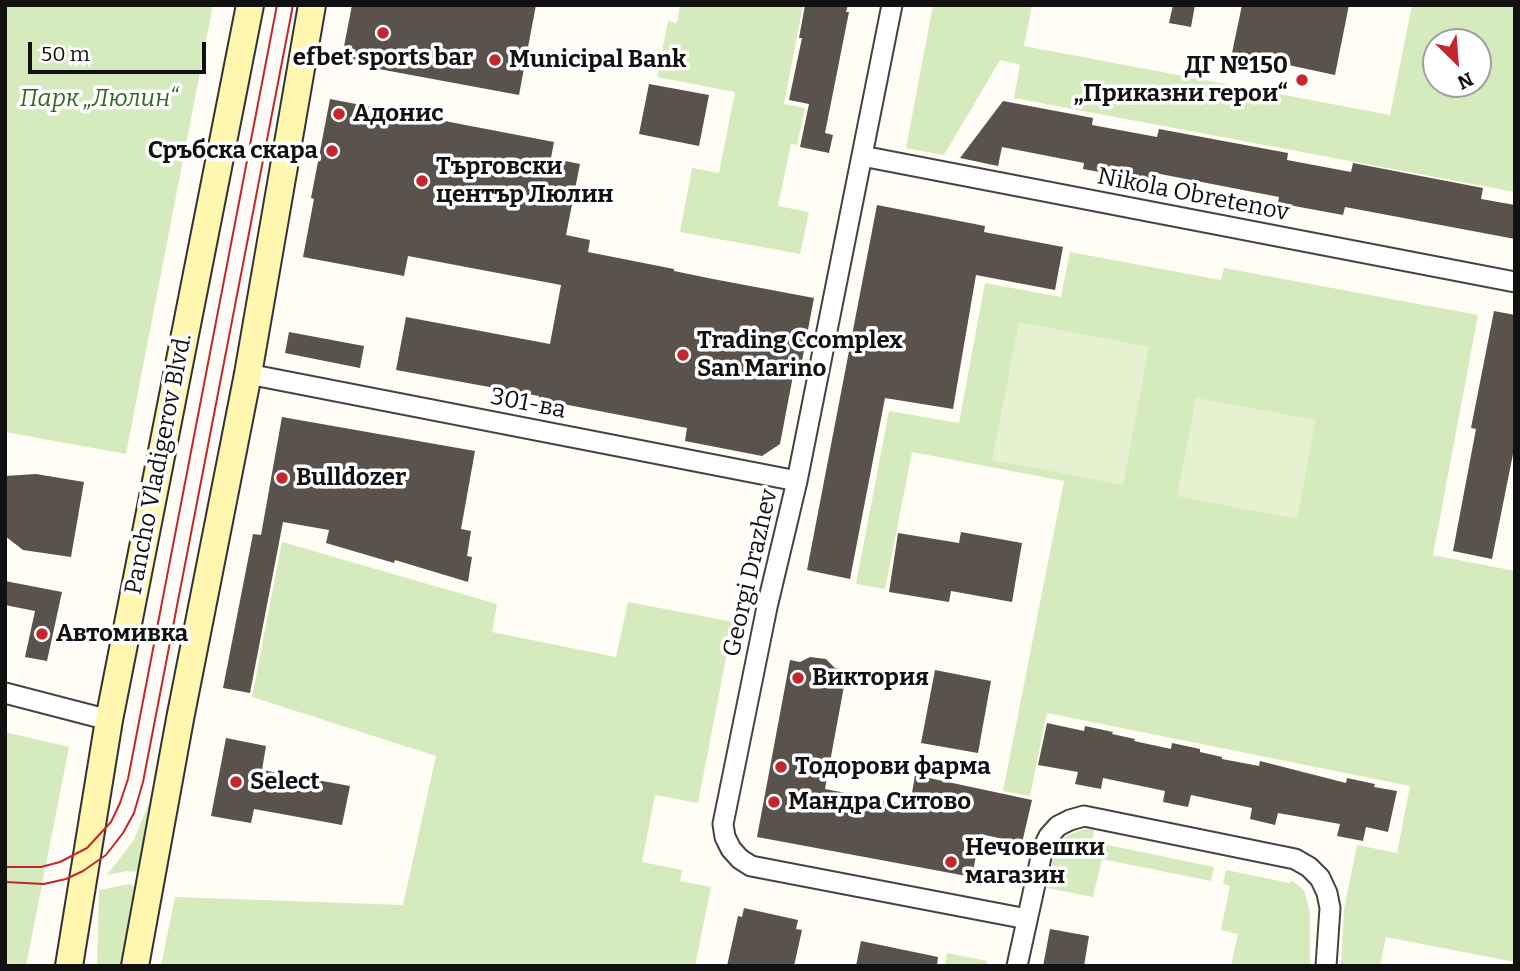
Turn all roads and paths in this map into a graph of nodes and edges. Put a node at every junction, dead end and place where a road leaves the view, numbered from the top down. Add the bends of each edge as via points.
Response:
1 (250, 5) edge
2 (313, 5) edge
3 (892, 5) edge
4 (862, 156) junction
5 (1515, 282) edge
6 (248, 374) junction
7 (797, 481) junction
8 (5, 693) edge
9 (109, 720) junction
10 (1027, 919) junction
11 (69, 966) edge
12 (135, 966) edge
13 (1017, 966) edge
14 (1326, 966) edge

1 - 9 main road, Pancho Vladigerov Blvd.
2 - 6 main road
3 - 4 street, Georgi Drazhev
4 - 5 street, Nikola Obretenov
4 - 7 street, Georgi Drazhev
6 - 7 street, 301-ва
6 - 12 main road
7 - 10 street, Georgi Drazhev via 725,811 725,837 731,849 751,866
8 - 9 street
9 - 11 main road, Pancho Vladigerov Blvd.
10 - 13 street
10 - 14 street via 1049,836 1070,820 1097,818 1295,859 1309,867 1320,878 1329,900

